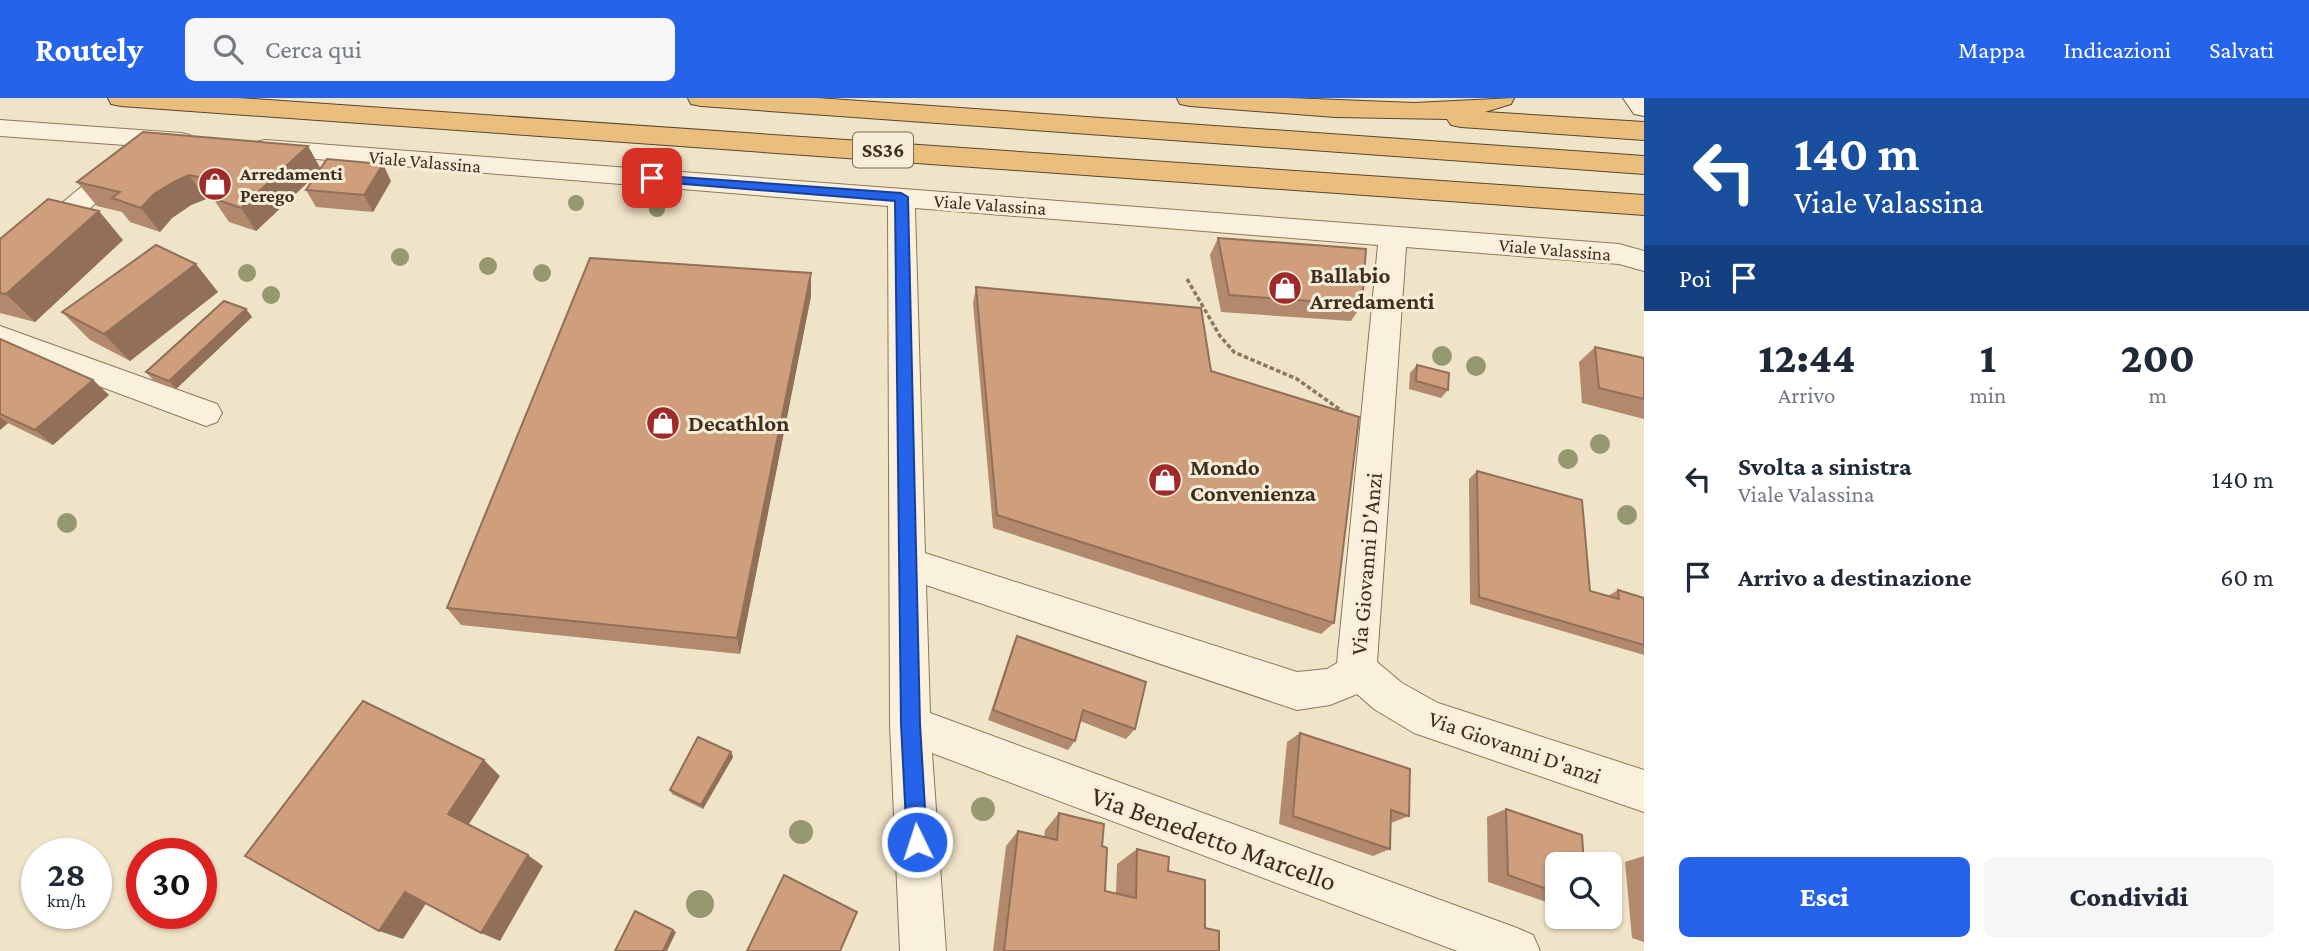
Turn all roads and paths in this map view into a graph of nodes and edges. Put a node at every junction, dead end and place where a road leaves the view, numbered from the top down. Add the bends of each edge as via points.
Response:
1 (121, 98) edge
2 (701, 98) edge
3 (914, 98) edge
4 (1190, 98) edge
5 (1502, 98) edge
6 (1636, 98) edge
7 (1644, 108) edge
8 (855, 109) junction
9 (1337, 110) junction
10 (0, 128) edge
11 (1644, 131) edge
12 (156, 139) junction
13 (212, 144) edge
14 (240, 146) edge
15 (994, 158) junction
16 (1644, 165) edge
17 (901, 197) junction
18 (1644, 205) edge
19 (1644, 226) edge
20 (1393, 235) junction
21 (1644, 261) edge
22 (0, 270) edge
23 (1187, 279) dead end
24 (0, 337) edge
25 (206, 413) dead end
26 (1376, 441) junction
27 (908, 564) junction
28 (1357, 669) junction
29 (911, 724) junction
30 (1644, 791) edge
31 (923, 951) edge
32 (1517, 951) edge

1 - 15 highway, SS36
2 - 8 highway, SS36
3 - 8 highway
4 - 9 highway
5 - 9 highway via 1478,108 1436,112
6 - 7 main road
8 - 16 highway, SS36
9 - 11 highway
10 - 12 street
12 - 13 street
12 - 22 street
14 - 17 street, Viale Valassina
15 - 18 highway, SS36
15 - 19 highway via 1268,197
17 - 20 street, Viale Valassina
17 - 27 street
20 - 21 street, Viale Valassina via 1619,254
20 - 26 street, Via Giovanni D'Anzi
23 - 26 path via 1234,352 1319,392 1340,408 1356,430
24 - 25 street
26 - 28 street, Via Giovanni D'Anzi
27 - 28 street, Via Giovanni D'Anzi via 1297,691 1326,689 1347,681
27 - 29 street
28 - 30 street, Via Giovanni D'anzi via 1388,696 1429,719
29 - 31 street
29 - 32 street, Via Benedetto Marcello

